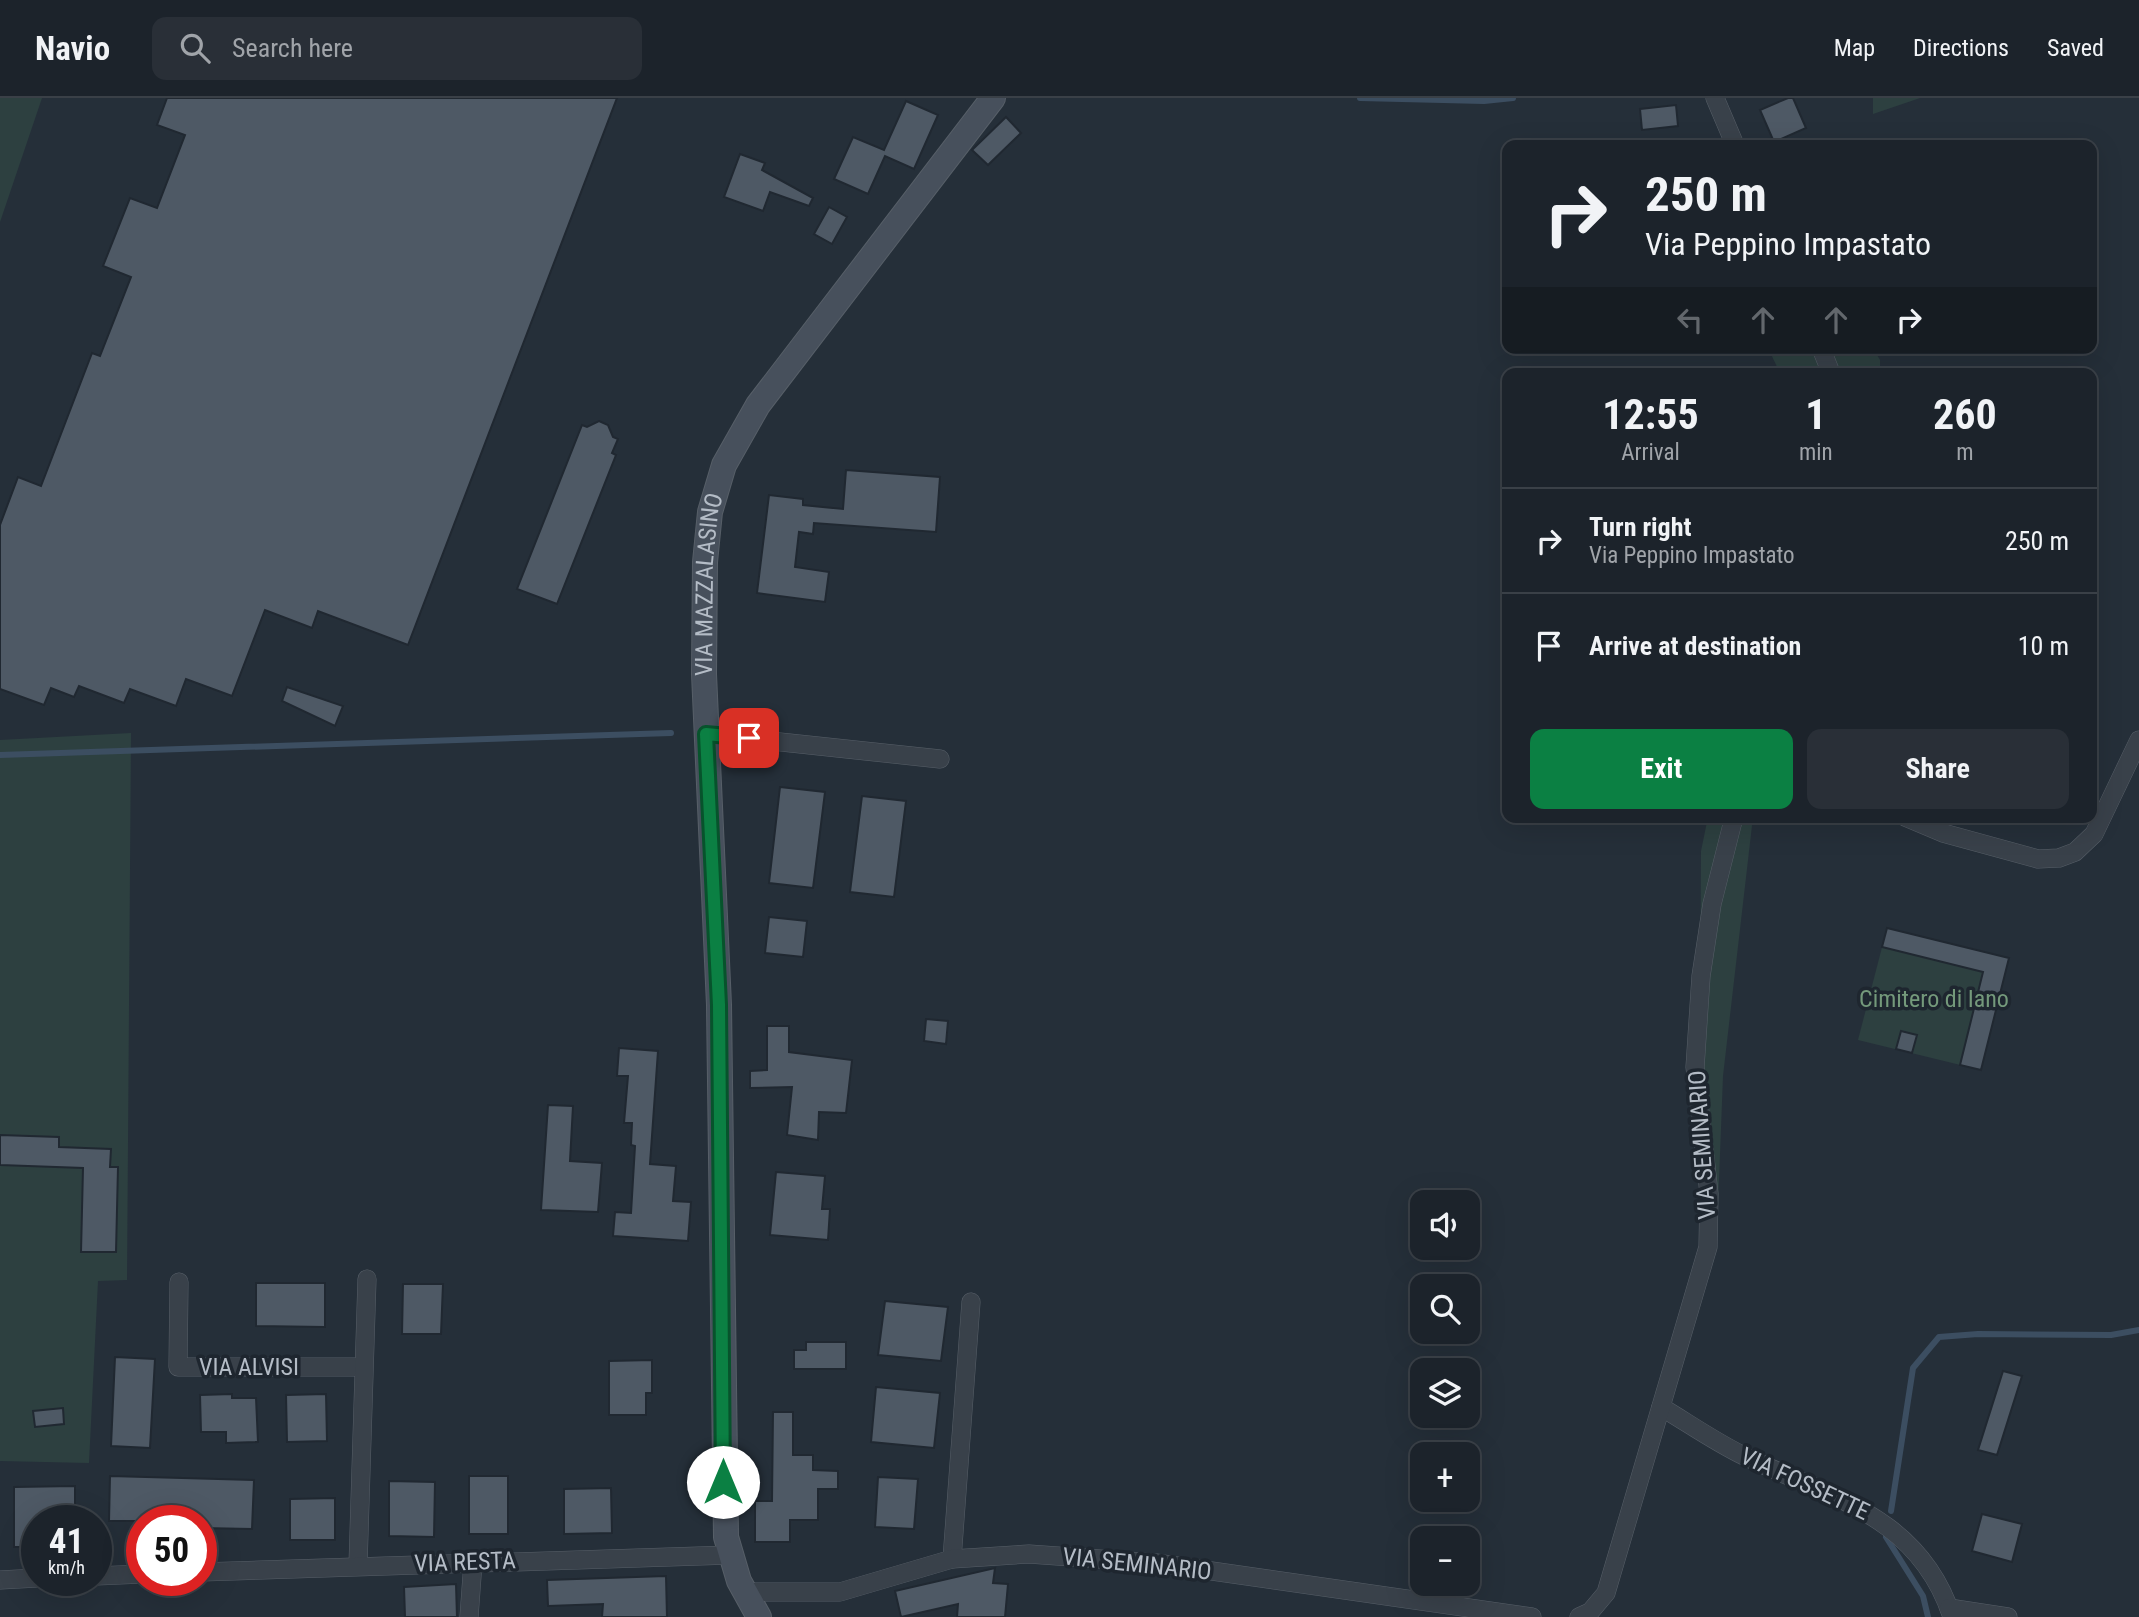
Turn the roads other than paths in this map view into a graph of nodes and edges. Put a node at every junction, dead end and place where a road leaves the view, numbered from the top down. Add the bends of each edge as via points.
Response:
1 (993, 98) edge
2 (1715, 98) edge
3 (1733, 140) edge
4 (706, 734) junction
5 (2139, 740) edge
6 (940, 759) dead end
7 (1733, 823) edge
8 (1919, 823) edge
9 (367, 1279) dead end
10 (179, 1282) dead end
11 (971, 1302) dead end
12 (363, 1367) junction
13 (1661, 1407) junction
14 (730, 1555) junction
15 (952, 1559) junction
16 (473, 1562) junction
17 (358, 1565) junction
18 (217, 1571) edge
19 (21, 1579) edge
20 (0, 1580) edge
21 (744, 1592) junction
22 (1951, 1612) edge
23 (469, 1617) edge
24 (759, 1617) edge
25 (1532, 1617) edge
26 (1579, 1617) edge
27 (2008, 1617) edge

1 - 4 main road, VIA MAZZALASINO via 758,405 724,465 710,512 705,562
2 - 3 street
4 - 6 street
4 - 14 main road, VIA MAZZALASINO via 719,1005 723,1482
5 - 8 street via 2094,834 2075,852 2038,859
7 - 13 street, VIA SEMINARIO via 1710,916 1695,1067 1709,1194 1708,1247
9 - 12 street
10 - 12 street, VIA ALVISI via 178,1367
11 - 15 street
12 - 17 street
13 - 22 street, VIA FOSSETTE via 1728,1448 1844,1498 1881,1521 1916,1553
13 - 26 street, VIA SEMINARIO via 1605,1593 1590,1612
14 - 16 street, VIA RESTA
14 - 21 main road, VIA MAZZALASINO
15 - 21 street, VIA SEMINARIO via 840,1592
15 - 25 street, VIA SEMINARIO via 1003,1554 1118,1559
16 - 17 street, VIA RESTA
16 - 23 street
17 - 18 street, VIA RESTA
19 - 20 street
21 - 24 main road, VIA MAZZALASINO
22 - 27 street

